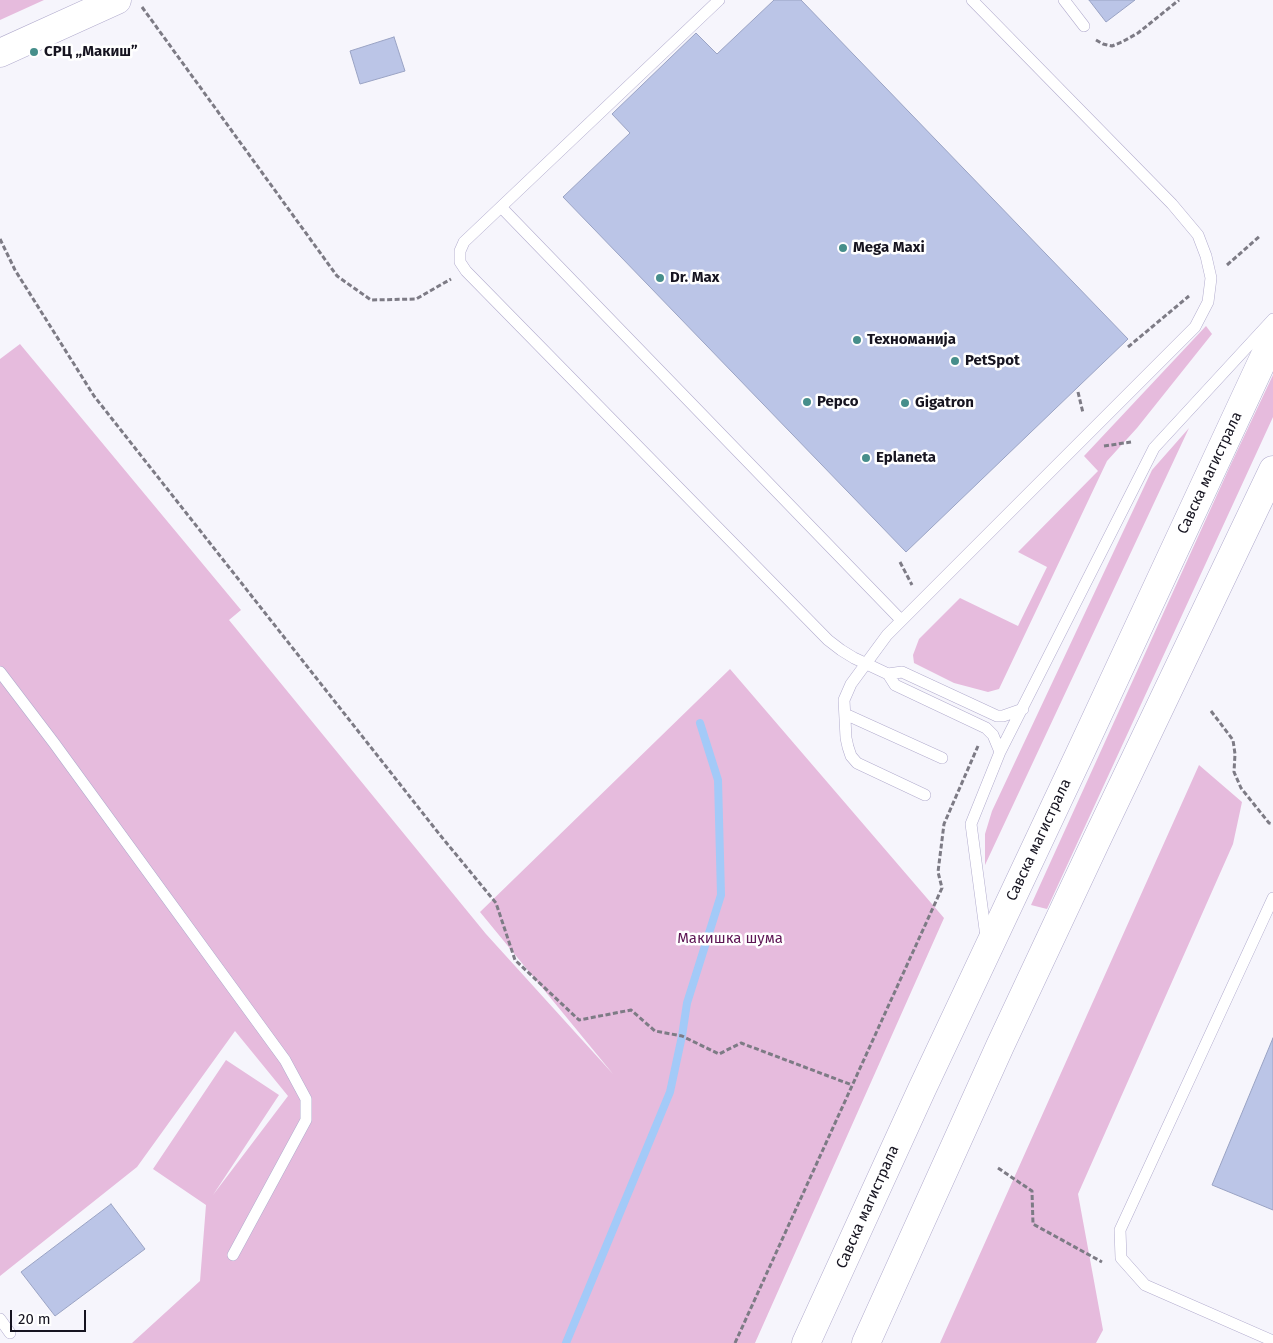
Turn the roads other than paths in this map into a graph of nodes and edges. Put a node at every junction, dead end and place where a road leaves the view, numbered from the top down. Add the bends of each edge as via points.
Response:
1 (117, 0) edge
2 (719, 0) edge
3 (972, 0) edge
4 (1064, 0) edge
5 (1084, 26) road end
6 (0, 53) edge
7 (501, 207) junction
8 (1273, 319) edge
9 (1273, 338) edge
10 (1273, 470) edge
11 (901, 620) junction
12 (866, 664) junction
13 (0, 672) edge
14 (888, 674) junction
15 (1023, 709) junction
16 (844, 714) junction
17 (1000, 752) junction
18 (942, 758) dead end
19 (925, 795) dead end
20 (1273, 898) edge
21 (988, 947) junction
22 (233, 1255) dead end
23 (0, 1319) edge
24 (10, 1332) dead end
25 (1273, 1341) edge
26 (806, 1343) edge
27 (866, 1343) edge

1 - 6 main road
2 - 7 lane
3 - 11 lane via 1172,204 1198,235 1211,278 1208,302 1195,328
4 - 5 lane
7 - 11 lane
7 - 12 lane via 464,242 460,262 466,271 828,640
8 - 15 lane via 1154,448
9 - 21 main road, Савска магистрала
10 - 27 main road via 1097,839
11 - 12 lane
12 - 14 lane
12 - 16 lane via 851,684 844,700
13 - 22 lane via 285,1060 306,1099 306,1120
14 - 15 lane via 902,672 997,716
14 - 17 lane via 895,685 986,728
15 - 17 lane
16 - 18 lane
16 - 19 lane via 848,747 857,763
17 - 21 lane via 971,824
20 - 25 lane via 1120,1230 1121,1258 1144,1285
21 - 26 main road, Савска магистрала
23 - 24 lane

